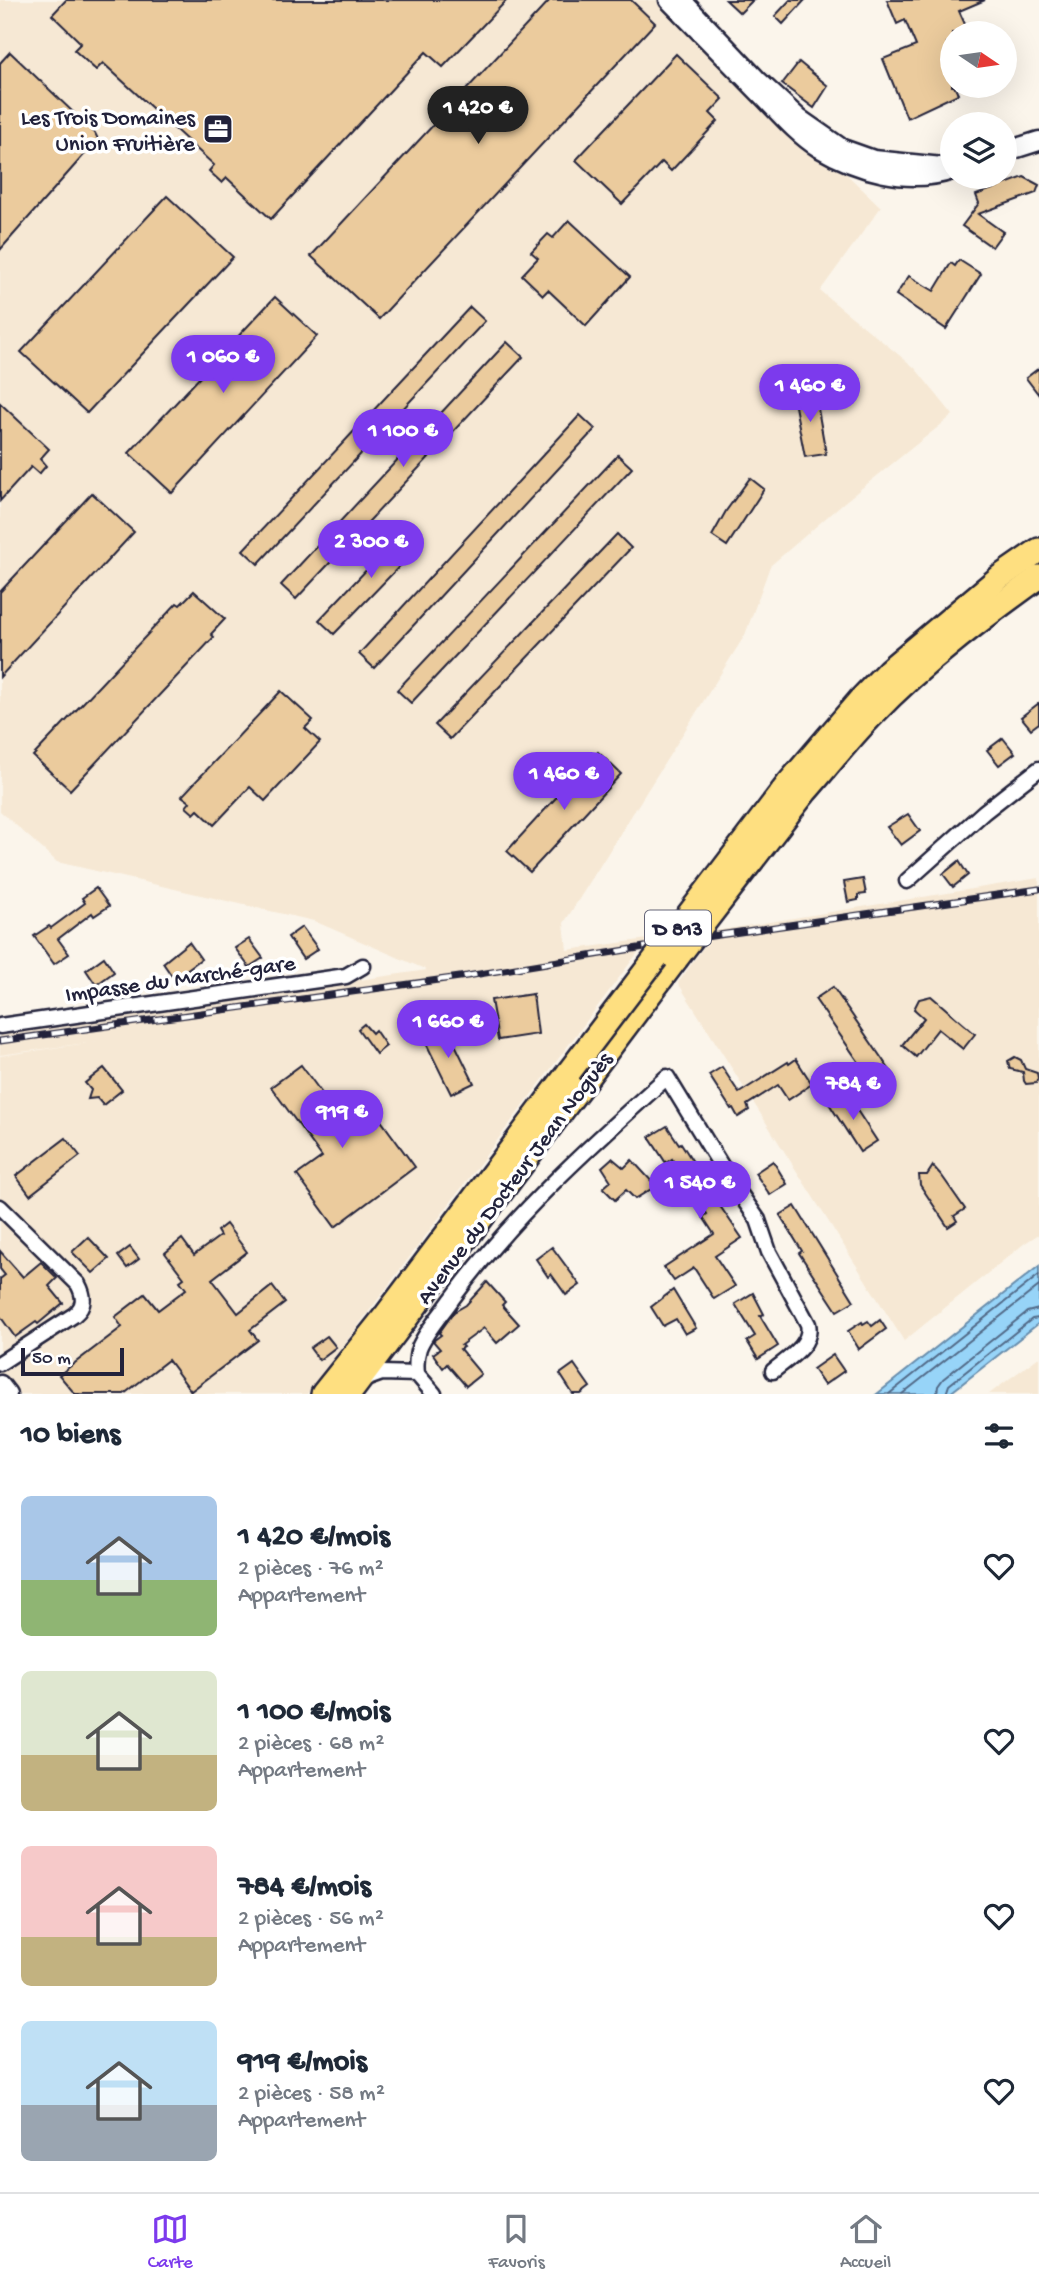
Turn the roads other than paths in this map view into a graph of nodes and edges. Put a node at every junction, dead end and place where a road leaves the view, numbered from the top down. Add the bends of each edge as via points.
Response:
1 (669, 0) edge
2 (684, 0) edge
3 (1036, 140) edge
4 (1017, 147) edge
5 (940, 166) edge
6 (940, 171) edge
7 (1039, 550) edge
8 (1039, 576) edge
9 (1039, 769) edge
10 (796, 788) junction
11 (907, 881) dead end
12 (363, 966) dead end
13 (0, 1026) edge
14 (512, 1162) junction
15 (0, 1207) edge
16 (0, 1363) edge
17 (773, 1371) dead end
18 (417, 1374) junction
19 (0, 1385) edge
20 (354, 1388) edge
21 (7, 1394) edge
22 (323, 1394) edge
23 (434, 1394) edge

1 - 6 street via 816,146 884,173 900,176
2 - 5 street via 760,80 843,148 874,158
3 - 4 street
7 - 10 main road, D 813 via 889,670 860,700
8 - 10 main road, D 813 via 938,654
9 - 11 street
10 - 14 main road, Avenue du Docteur Jean Noguès / D 813, bridge via 676,959
10 - 14 main road, Avenue du Docteur Jean Noguès / D 813, bridge via 569,1072
12 - 13 street, Impasse du Marché-gare via 346,976
14 - 20 main road, Avenue du Docteur Jean Noguès / D 813
14 - 22 main road, Avenue du Docteur Jean Noguès / D 813
15 - 16 street via 78,1284 84,1300 74,1315
17 - 18 street via 806,1342 808,1324 769,1252 758,1220 667,1077 554,1180 466,1279 424,1338
18 - 20 street via 382,1373
18 - 23 street
19 - 21 street

